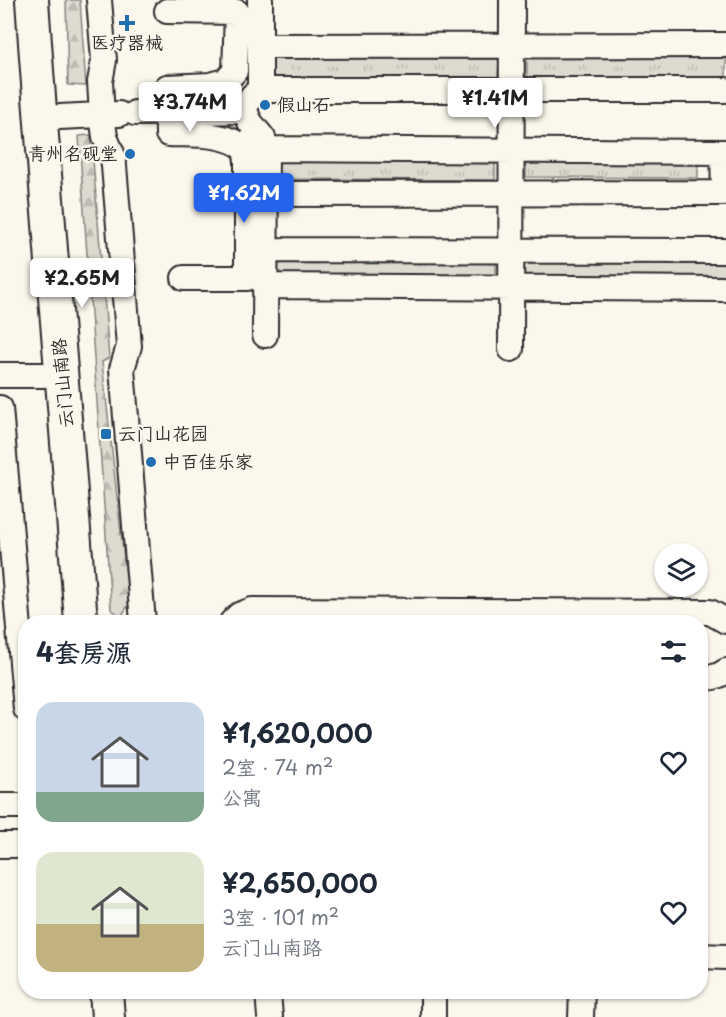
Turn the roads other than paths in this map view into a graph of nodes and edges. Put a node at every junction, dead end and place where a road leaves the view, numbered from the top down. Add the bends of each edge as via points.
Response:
1 (32, 0) edge
2 (99, 0) edge
3 (260, 0) edge
4 (512, 0) edge
5 (167, 11) dead end
6 (512, 45) junction
7 (726, 45) edge
8 (260, 46) junction
9 (260, 90) junction
10 (512, 90) junction
11 (726, 90) edge
12 (245, 111) junction
13 (167, 112) junction
14 (120, 114) junction
15 (40, 118) junction
16 (266, 149) junction
17 (512, 151) junction
18 (725, 152) edge
19 (266, 194) junction
20 (512, 194) junction
21 (265, 250) junction
22 (512, 250) junction
23 (726, 251) edge
24 (184, 278) dead end
25 (265, 286) junction
26 (511, 288) junction
27 (726, 289) edge
28 (265, 335) dead end
29 (511, 349) dead end
30 (0, 375) edge
31 (44, 375) dead end
32 (0, 408) edge
33 (80, 615) edge
34 (142, 615) edge
35 (239, 615) edge
36 (18, 616) edge
37 (726, 621) edge
38 (726, 671) edge
39 (708, 678) edge
40 (0, 806) edge
41 (18, 806) edge
42 (0, 845) edge
43 (18, 845) edge
44 (708, 956) edge
45 (726, 957) edge
46 (107, 999) edge
47 (269, 999) edge
48 (433, 999) edge
49 (582, 999) edge
50 (108, 1017) edge
51 (270, 1017) edge
52 (433, 1017) edge
53 (581, 1017) edge

1 - 15 main road, 云门山南路
2 - 14 street via 104,60 100,82
3 - 8 street
4 - 6 street
5 - 13 street via 237,12 235,71 226,81 210,85 167,87
6 - 7 street
6 - 8 street
6 - 10 street
8 - 9 street
9 - 10 street
9 - 12 street via 252,96
10 - 11 street
10 - 17 street
12 - 13 street
12 - 16 street
13 - 14 street
13 - 24 street via 168,134 213,135 235,141 245,148 247,161 247,278
14 - 15 street
14 - 34 street via 105,137 113,156 129,346 122,369
15 - 33 main road, 云门山南路
16 - 17 street
16 - 19 street
17 - 18 street
17 - 20 street
18 - 20 street via 724,193
19 - 20 street
19 - 21 street
20 - 22 street
21 - 22 street
21 - 25 street
22 - 23 street
22 - 26 street
25 - 26 street
25 - 28 street
26 - 27 street
26 - 29 street
30 - 31 street
32 - 36 street
35 - 37 street via 252,610 711,612
38 - 39 street
40 - 41 street
42 - 43 street
44 - 45 street
46 - 50 main road
47 - 51 street
48 - 52 street
49 - 53 street

